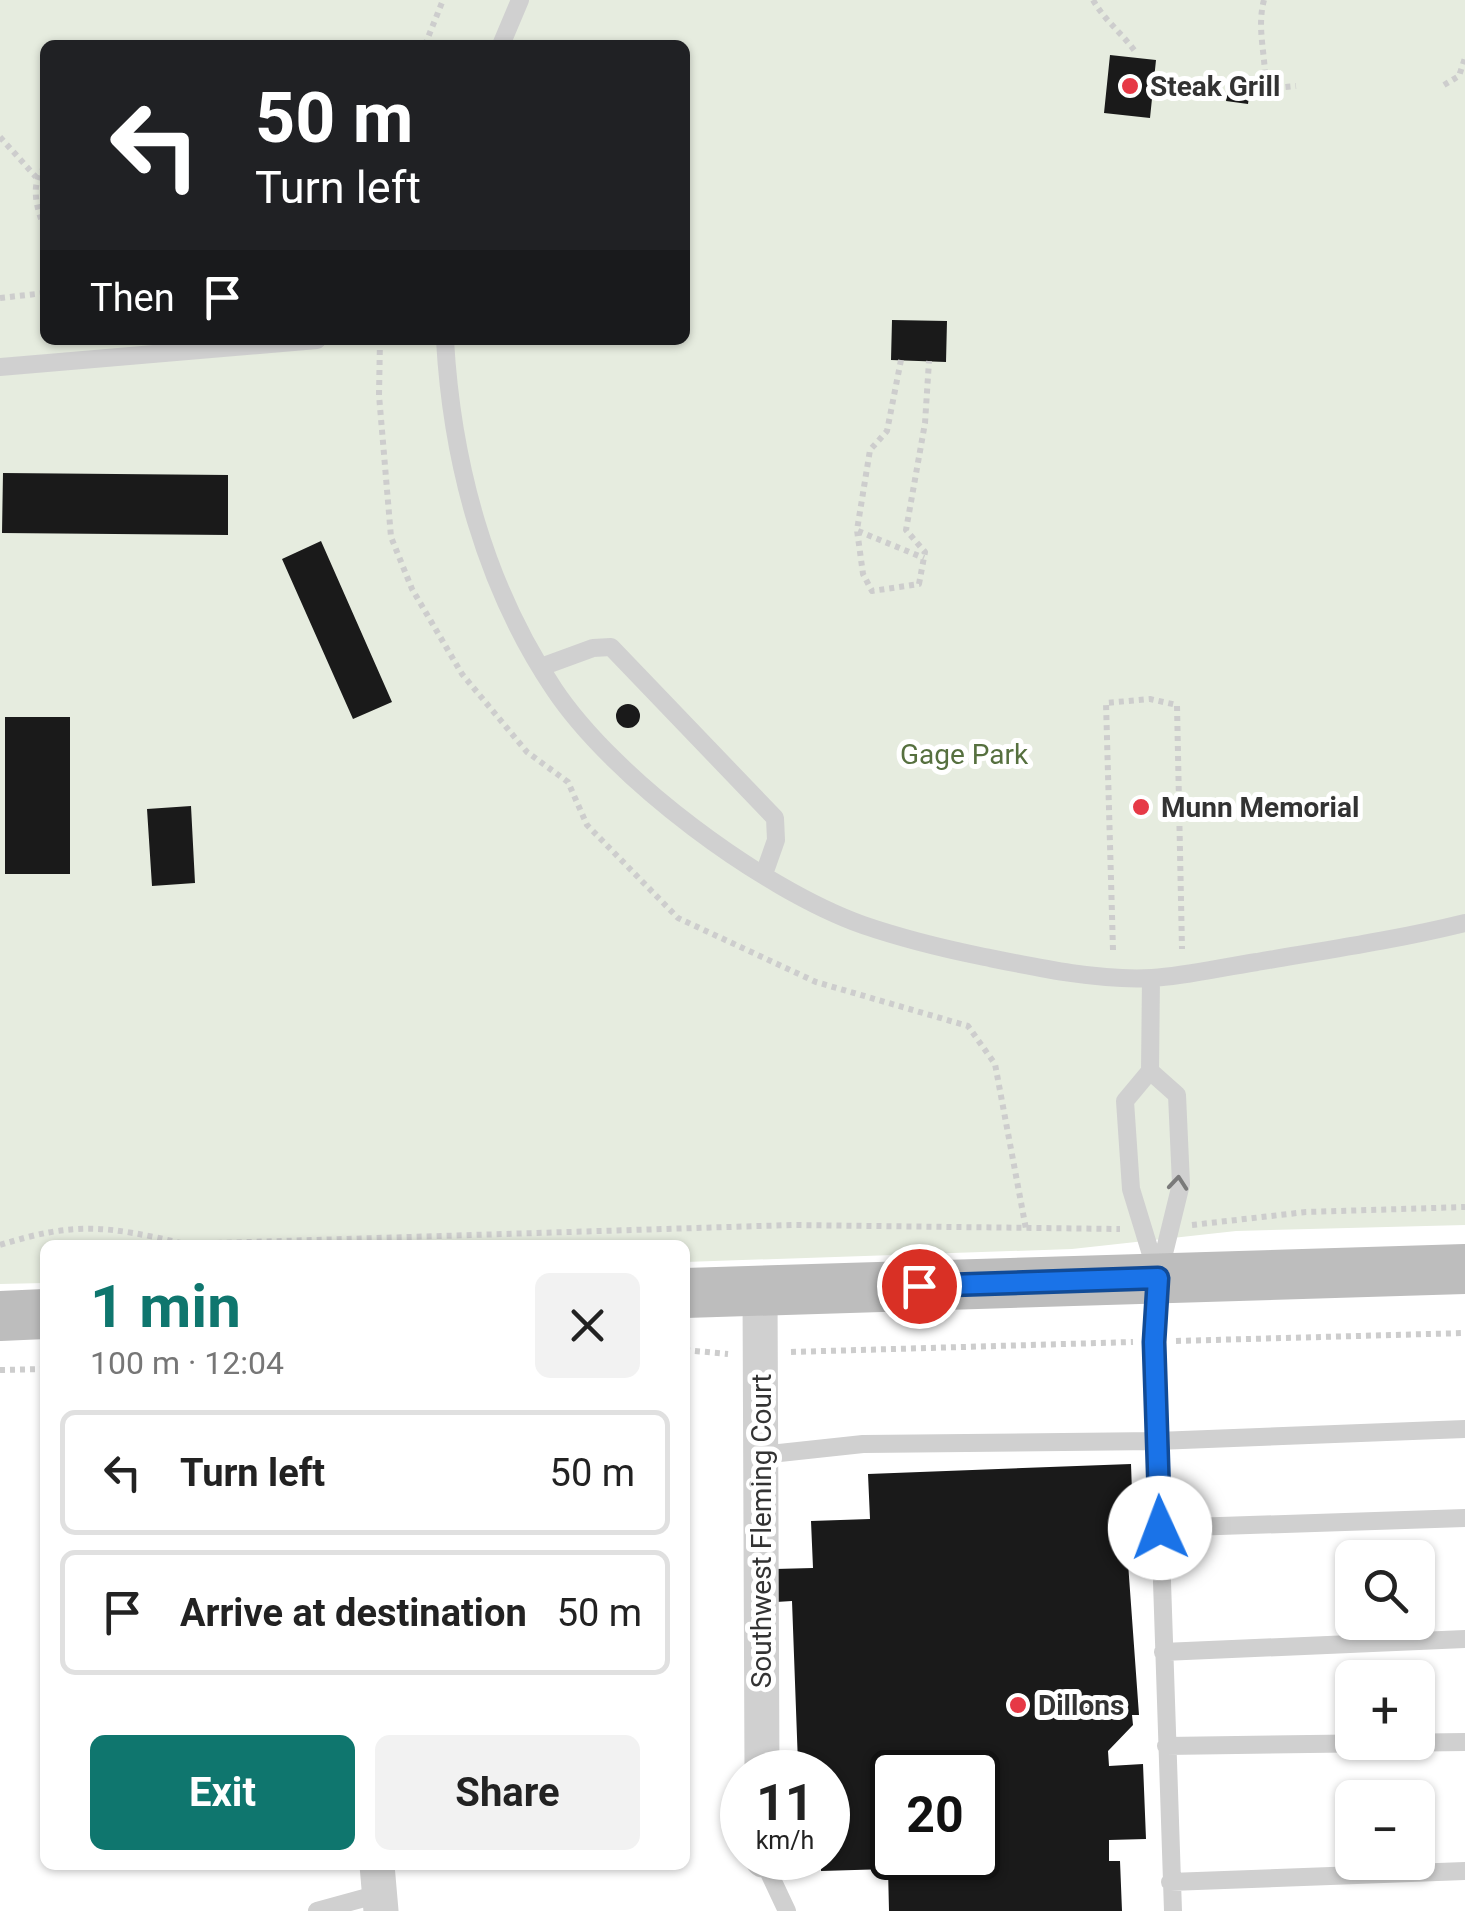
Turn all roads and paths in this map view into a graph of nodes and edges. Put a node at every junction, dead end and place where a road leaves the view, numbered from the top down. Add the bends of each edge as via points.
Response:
1 (442, 0) edge
2 (520, 0) edge
3 (1094, 0) edge
4 (1264, 0) edge
5 (427, 40) edge
6 (502, 40) edge
7 (1136, 54) dead end
8 (1465, 58) edge
9 (1444, 85) dead end
10 (1296, 86) dead end
11 (0, 137) edge
12 (40, 172) edge
13 (36, 177) junction
14 (40, 213) edge
15 (40, 294) edge
16 (0, 298) edge
17 (260, 345) edge
18 (445, 345) edge
19 (901, 360) dead end
20 (929, 362) dead end
21 (0, 368) edge
22 (857, 530) junction
23 (924, 558) junction
24 (540, 667) junction
25 (764, 874) junction
26 (1465, 923) edge
27 (1182, 949) dead end
28 (1113, 950) dead end
29 (1151, 978) junction
30 (1150, 1071) junction
31 (1465, 1207) edge
32 (1170, 1226) junction
33 (1144, 1230) junction
34 (167, 1240) edge
35 (313, 1240) edge
36 (0, 1245) edge
37 (1465, 1269) edge
38 (1158, 1278) junction
39 (760, 1290) junction
40 (690, 1293) edge
41 (40, 1314) edge
42 (0, 1316) edge
43 (1465, 1333) edge
44 (1154, 1342) junction
45 (690, 1350) edge
46 (760, 1353) junction
47 (40, 1368) edge
48 (0, 1370) edge
49 (1465, 1428) edge
50 (1157, 1440) junction
51 (761, 1455) junction
52 (1465, 1518) edge
53 (1160, 1528) junction
54 (1465, 1640) edge
55 (1163, 1652) junction
56 (1465, 1742) edge
57 (1166, 1746) junction
58 (762, 1750) edge
59 (1465, 1871) edge
60 (773, 1880) edge
61 (1170, 1882) junction
62 (379, 1890) edge
63 (317, 1911) edge
64 (787, 1911) edge
65 (1173, 1911) edge

1 - 5 path
2 - 6 lane
3 - 7 path
4 - 10 path via 1258,22 1265,89
8 - 9 path via 1458,76
11 - 13 path
12 - 13 path
13 - 14 path
15 - 16 path
17 - 21 lane
18 - 24 lane via 453,424 474,518
19 - 22 path via 888,432 870,450
20 - 23 path via 906,530
22 - 23 path
22 - 23 path via 872,591 919,584
24 - 25 lane via 583,725 645,786
24 - 25 lane via 611,648 775,818 776,840
25 - 29 lane via 862,924 944,948 1029,966
26 - 29 lane
27 - 28 path via 1177,705 1120,698 1106,703
29 - 30 lane
32 -> 30 lane via 1180,1184 1177,1095
30 - 33 lane via 1125,1101 1131,1190
31 - 32 path via 1306,1212
32 - 38 lane
33 - 35 path via 792,1225
33 - 38 lane
34 - 36 path via 122,1230 55,1228
37 - 38 main road
38 - 39 main road
38 - 44 lane
39 - 40 main road
39 - 46 street, Southwest Fleming Court
41 - 42 main road
43 - 44 path
44 - 46 path
44 - 50 lane
45 - 46 path
46 - 51 street, Southwest Fleming Court
47 - 48 path
49 - 50 lane
50 - 51 lane via 862,1444
50 - 53 lane
51 - 58 street, Southwest Fleming Court
52 - 53 lane
53 - 55 lane
54 - 55 lane
55 - 57 lane
56 - 57 lane
57 - 61 lane
59 - 61 lane
60 - 64 lane
61 - 65 lane
62 - 63 lane

